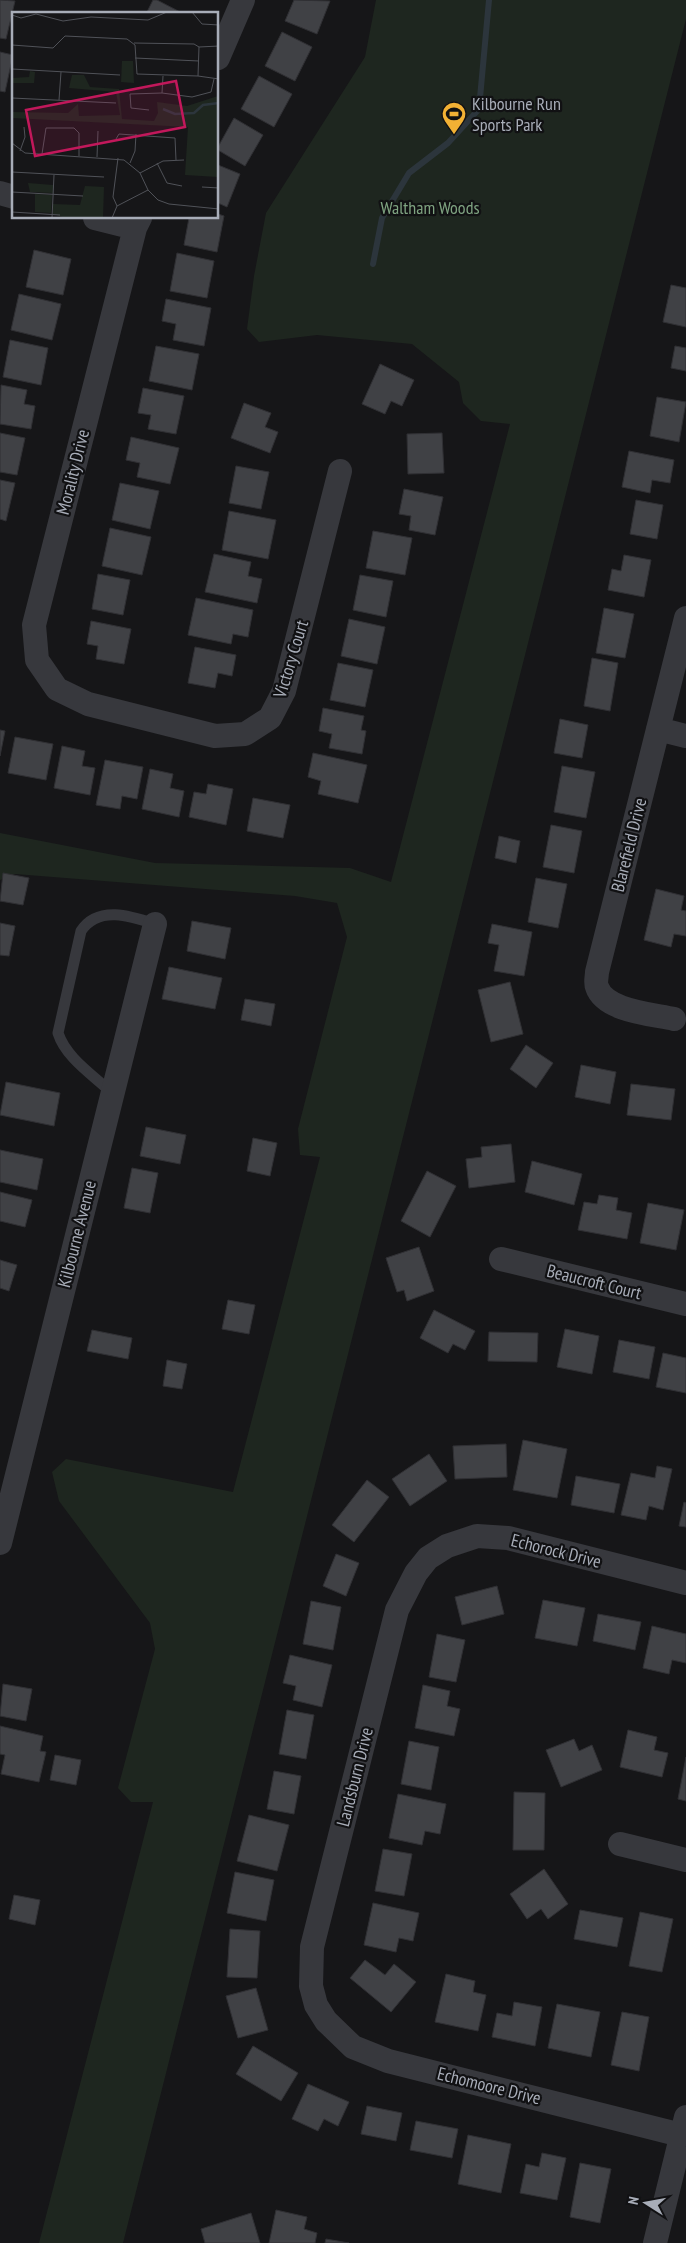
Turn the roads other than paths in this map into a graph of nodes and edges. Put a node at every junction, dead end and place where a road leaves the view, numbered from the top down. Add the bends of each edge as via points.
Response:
1 (243, 0) edge
2 (219, 56) edge
3 (103, 219) edge
4 (137, 223) edge
5 (340, 471) dead end
6 (686, 618) edge
7 (88, 704) joint
8 (658, 729) junction
9 (686, 736) edge
10 (155, 924) joint
11 (674, 1019) dead end
12 (112, 1092) junction
13 (501, 1259) dead end
14 (686, 1304) edge
15 (0, 1543) edge
16 (428, 1558) joint
17 (686, 1583) edge
18 (620, 1844) dead end
19 (686, 1860) edge
20 (316, 2005) joint
21 (684, 2126) edge
22 (655, 2243) edge

1 - 2 street
3 - 4 street
4 - 7 street, Morality Drive via 34,625 37,660 57,689
5 - 7 street, Victory Court via 284,691 270,718 245,734 215,736
6 - 8 street, Blarefield Drive
8 - 9 street
8 - 11 street, Blarefield Drive via 596,986 604,999 617,1006
10 - 12 street, Kilbourne Avenue
10 - 12 lane via 117,913 86,923 80,931 58,1033 68,1053
12 - 15 street, Kilbourne Avenue
13 - 14 street, Beaucroft Court
16 - 17 street, Echorock Drive via 447,1546 476,1536 508,1538
16 - 20 street, Landsburn Drive via 416,1573 397,1610 312,1947 311,1986
18 - 19 street
20 - 21 street, Echomoore Drive via 326,2021 353,2047 388,2061
21 - 22 street

